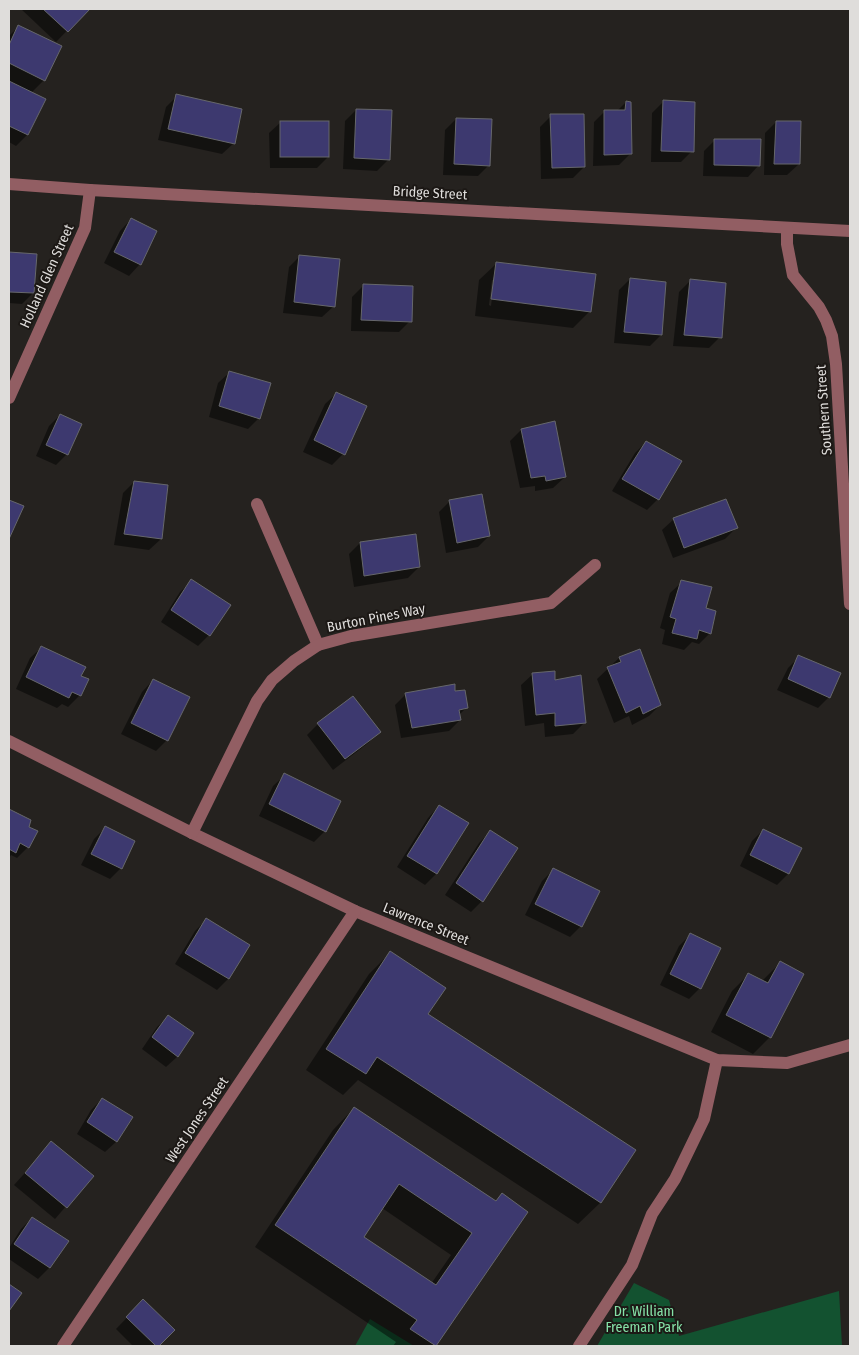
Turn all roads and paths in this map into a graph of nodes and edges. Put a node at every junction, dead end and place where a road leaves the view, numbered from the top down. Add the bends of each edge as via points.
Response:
1 (9, 184) edge
2 (90, 190) junction
3 (787, 228) junction
4 (850, 231) edge
5 (9, 398) edge
6 (257, 504) dead end
7 (595, 565) dead end
8 (850, 604) edge
9 (318, 644) junction
10 (9, 741) edge
11 (192, 833) junction
12 (356, 911) junction
13 (850, 1045) edge
14 (717, 1060) junction
15 (63, 1346) edge
16 (578, 1346) edge

1 - 2 street, Bridge Street
2 - 3 street, Bridge Street
2 - 5 street, Holland Glen Street via 85,228
3 - 4 street, Bridge Street
3 - 8 street, Southern Street via 793,276 819,306 832,336
6 - 9 street
7 - 9 street, Burton Pines Way via 551,604
9 - 11 street, Burton Pines Way via 272,680 257,701
10 - 11 street, Lawrence Street
11 - 12 street, Lawrence Street
12 - 14 street, Lawrence Street
12 - 15 street, West Jones Street
13 - 14 street, Lawrence Street via 787,1063
14 - 16 street via 704,1118 680,1170 652,1214 632,1265

